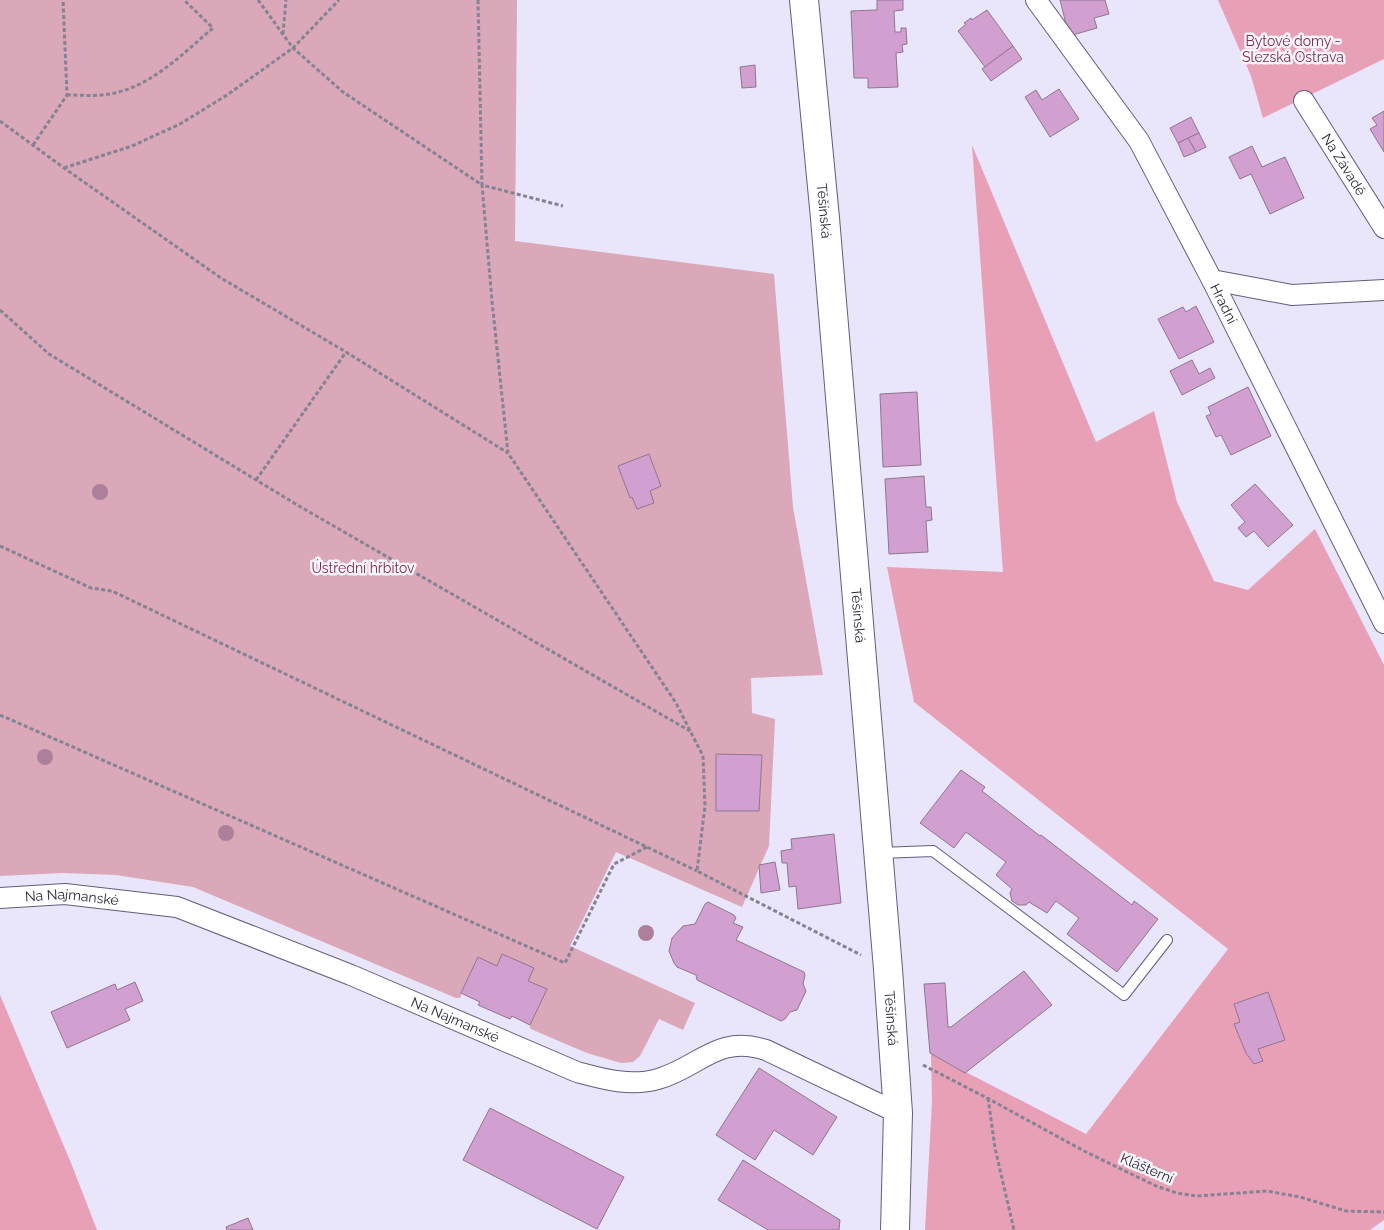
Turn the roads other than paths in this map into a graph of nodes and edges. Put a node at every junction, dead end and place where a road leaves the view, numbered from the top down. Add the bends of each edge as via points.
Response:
1 (804, 0) edge
2 (1036, 0) edge
3 (1304, 101) dead end
4 (1384, 228) edge
5 (1212, 280) junction
6 (1384, 290) edge
7 (1384, 623) edge
8 (879, 852) junction
9 (0, 898) edge
10 (1167, 940) dead end
11 (898, 1113) junction
12 (895, 1230) edge

1 - 8 main road, Těšínská
2 - 5 street, Hradní via 1139,140
3 - 4 street, Na Závadě
5 - 6 street via 1292,295
5 - 7 street, Hradní
8 - 10 lane via 933,852 1124,995
8 - 11 main road, Těšínská
9 - 11 street, Na Najmanské via 65,894 177,907 351,975 577,1072 602,1079 626,1082 657,1079 721,1048 750,1045
11 - 12 main road, Těšínská

